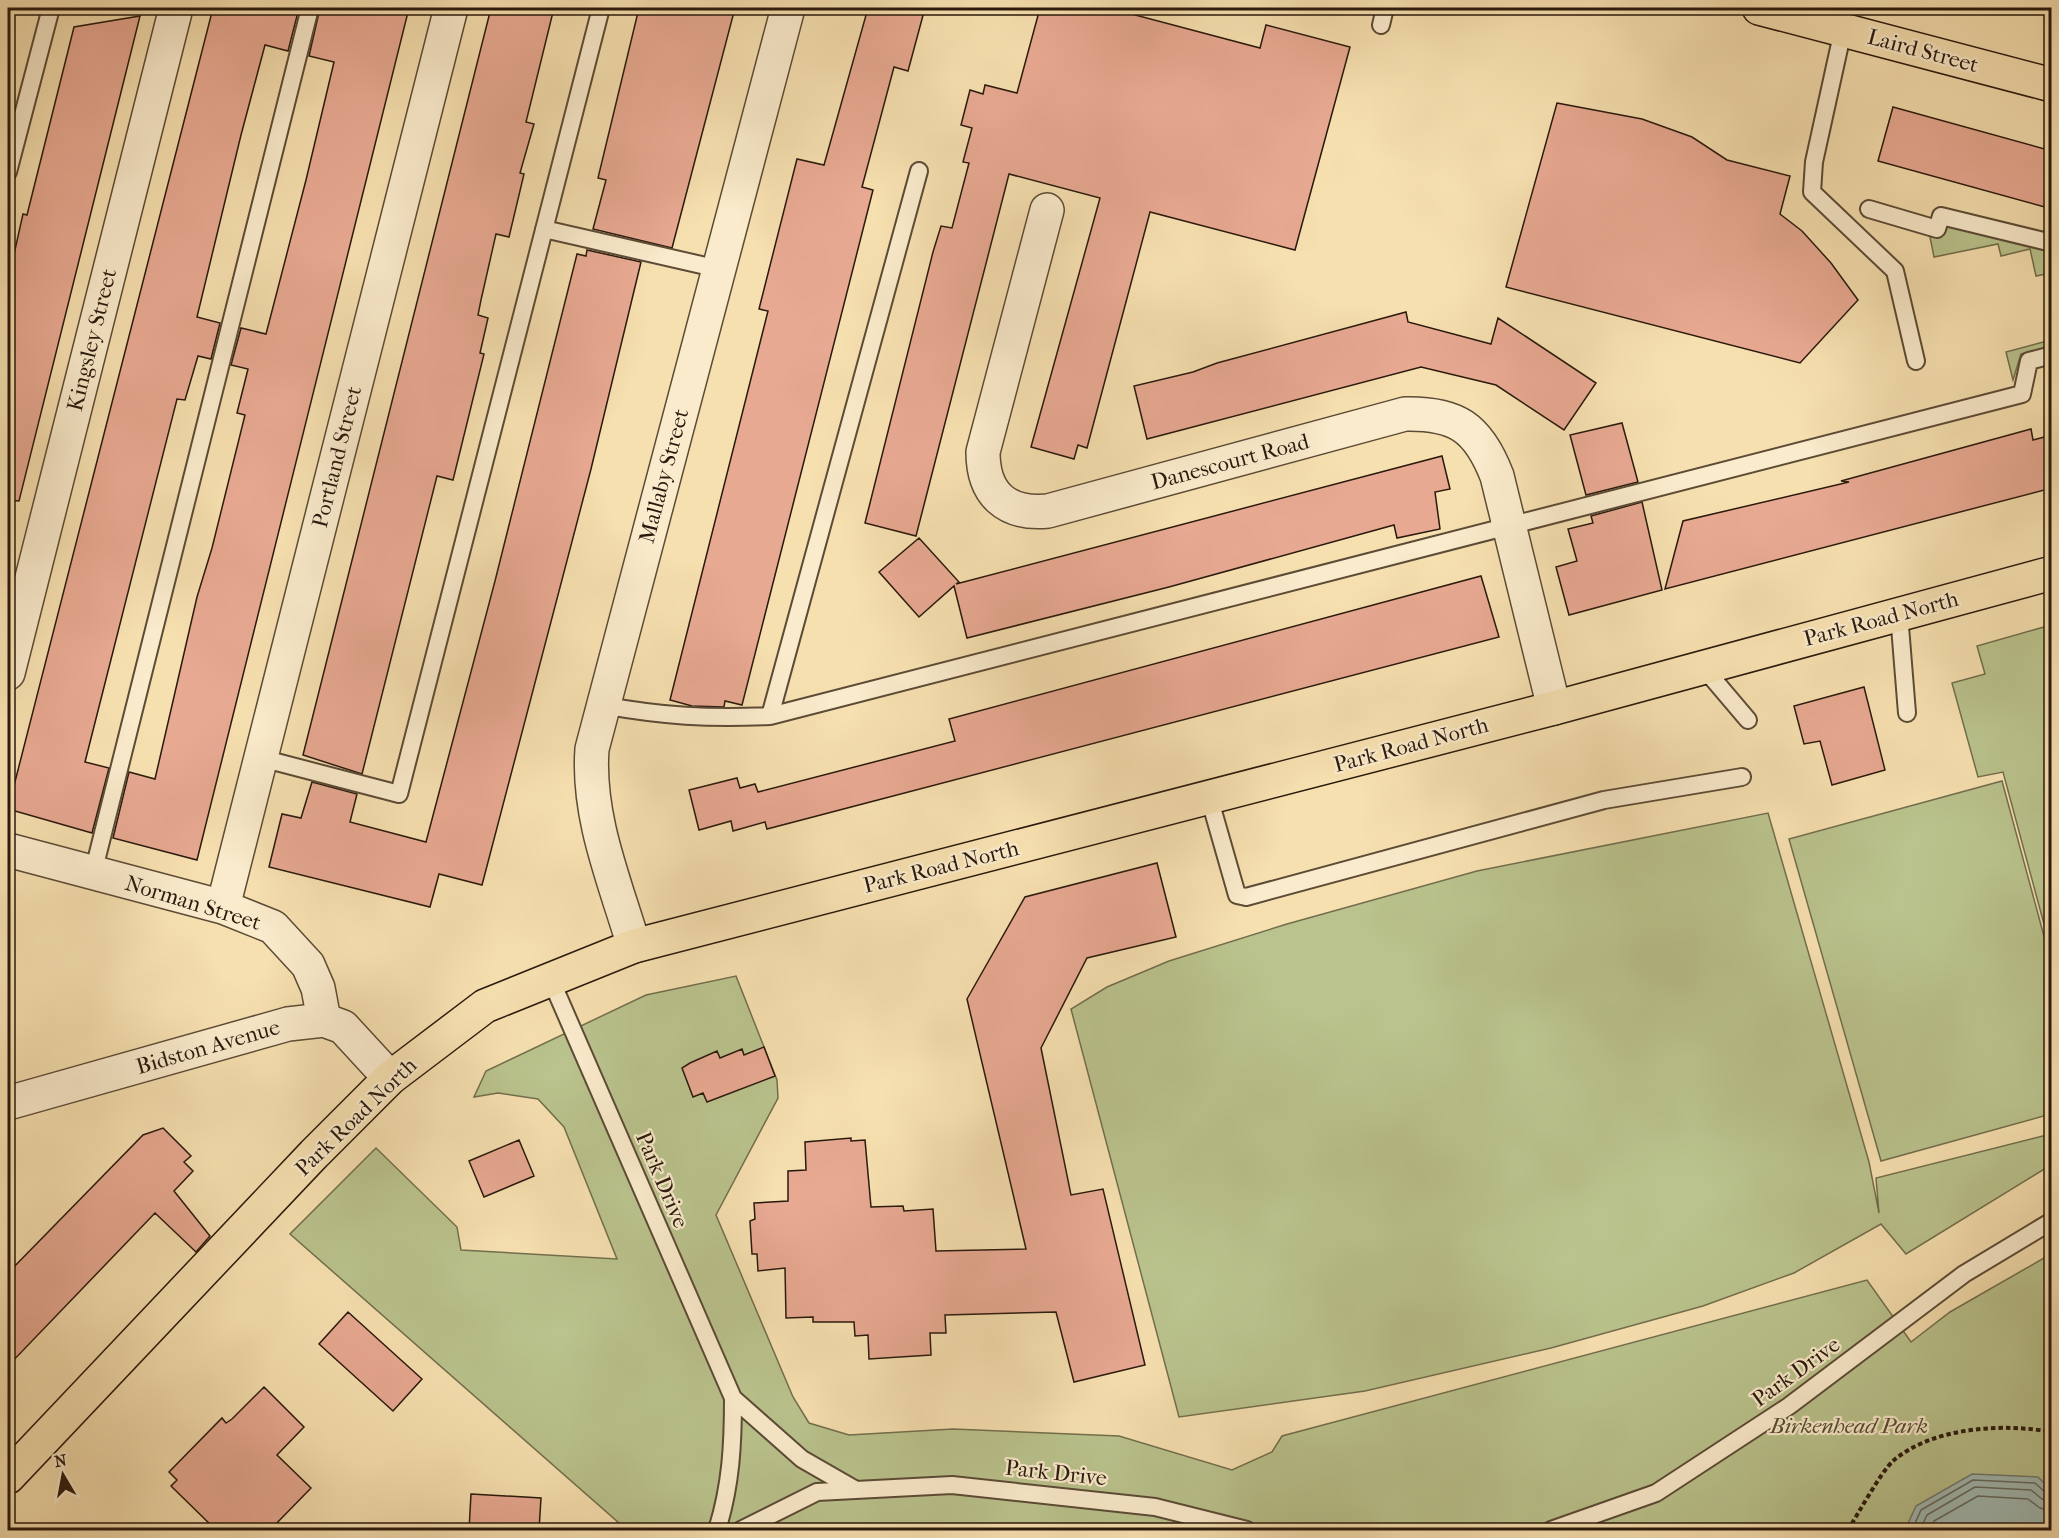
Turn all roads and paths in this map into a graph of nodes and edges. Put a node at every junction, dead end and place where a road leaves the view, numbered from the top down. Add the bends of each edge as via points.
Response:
1 (51, 8) edge
2 (176, 8) edge
3 (310, 8) edge
4 (452, 8) edge
5 (601, 8) edge
6 (788, 8) edge
7 (1385, 8) edge
8 (1777, 10) edge
9 (1382, 25) dead end
10 (1843, 30) junction
11 (2052, 85) edge
12 (919, 171) dead end
13 (8, 172) edge
14 (1869, 209) dead end
15 (1047, 210) dead end
16 (544, 229) junction
17 (2052, 243) edge
18 (719, 269) junction
19 (2052, 355) edge
20 (1916, 361) dead end
21 (1509, 527) junction
22 (2052, 573) edge
23 (1899, 614) junction
24 (1703, 667) junction
25 (8, 673) edge
26 (602, 705) junction
27 (1554, 708) junction
28 (1907, 712) dead end
29 (770, 716) junction
30 (1748, 720) dead end
31 (261, 758) junction
32 (1742, 777) dead end
33 (1209, 797) junction
34 (8, 850) edge
35 (93, 873) junction
36 (223, 907) junction
37 (634, 946) junction
38 (550, 980) junction
39 (324, 1020) junction
40 (390, 1078) junction
41 (8, 1103) edge
42 (2052, 1221) edge
43 (733, 1398) junction
44 (2052, 1432) edge
45 (8, 1477) edge
46 (857, 1490) junction
47 (717, 1530) edge
48 (741, 1530) edge
49 (1247, 1530) edge
50 (1551, 1530) edge
51 (1848, 1530) edge

1 - 13 lane
2 - 25 street, Kingsley Street
3 - 35 lane
4 - 31 street, Portland Street
5 - 16 lane
6 - 18 street, Mallaby Street
7 - 9 lane
8 - 10 main road, Laird Street
10 - 11 main road, Laird Street
10 - 20 lane via 1814,162 1812,192 1895,271
12 - 29 lane
14 - 17 lane via 1937,229 1941,216
15 - 21 street, Danescourt Road via 983,452 988,485 999,499 1030,513 1048,511 1405,414 1428,414 1452,418 1472,433 1489,455
16 - 18 lane
16 - 31 lane via 399,794
18 - 26 street, Mallaby Street
19 - 21 lane via 2029,361 2022,394
21 - 27 street, Danescourt Road
21 - 29 lane
22 - 23 main road, Park Road North
23 - 24 main road, Park Road North
23 - 28 lane
24 - 27 main road, Park Road North
24 - 30 lane
26 - 29 lane via 707,719
26 - 37 street, Mallaby Street via 592,749 593,806
27 - 33 main road, Park Road North
31 - 36 street, Portland Street
32 - 33 lane via 1604,800 1246,897 1237,895
33 - 37 main road, Park Road North
34 - 35 street, Norman Street
35 - 36 street, Norman Street
36 - 39 street, Norman Street via 273,927 308,965 318,988
37 - 38 main road, Park Road North
38 - 40 main road, Park Road North via 485,1006
38 - 43 lane, Park Drive
39 - 40 street via 343,1027
39 - 41 street, Bidston Avenue via 288,1024
40 - 45 main road, Park Road North
42 - 50 lane, Park Drive via 1964,1274 1789,1406 1656,1493
43 - 46 lane, Park Drive via 802,1459
43 - 47 lane, Park Drive via 728,1496
44 - 51 path via 1989,1427 1940,1435 1893,1461
46 - 48 lane, Park Drive via 817,1492
46 - 49 lane, Park Drive via 952,1485 1155,1507

